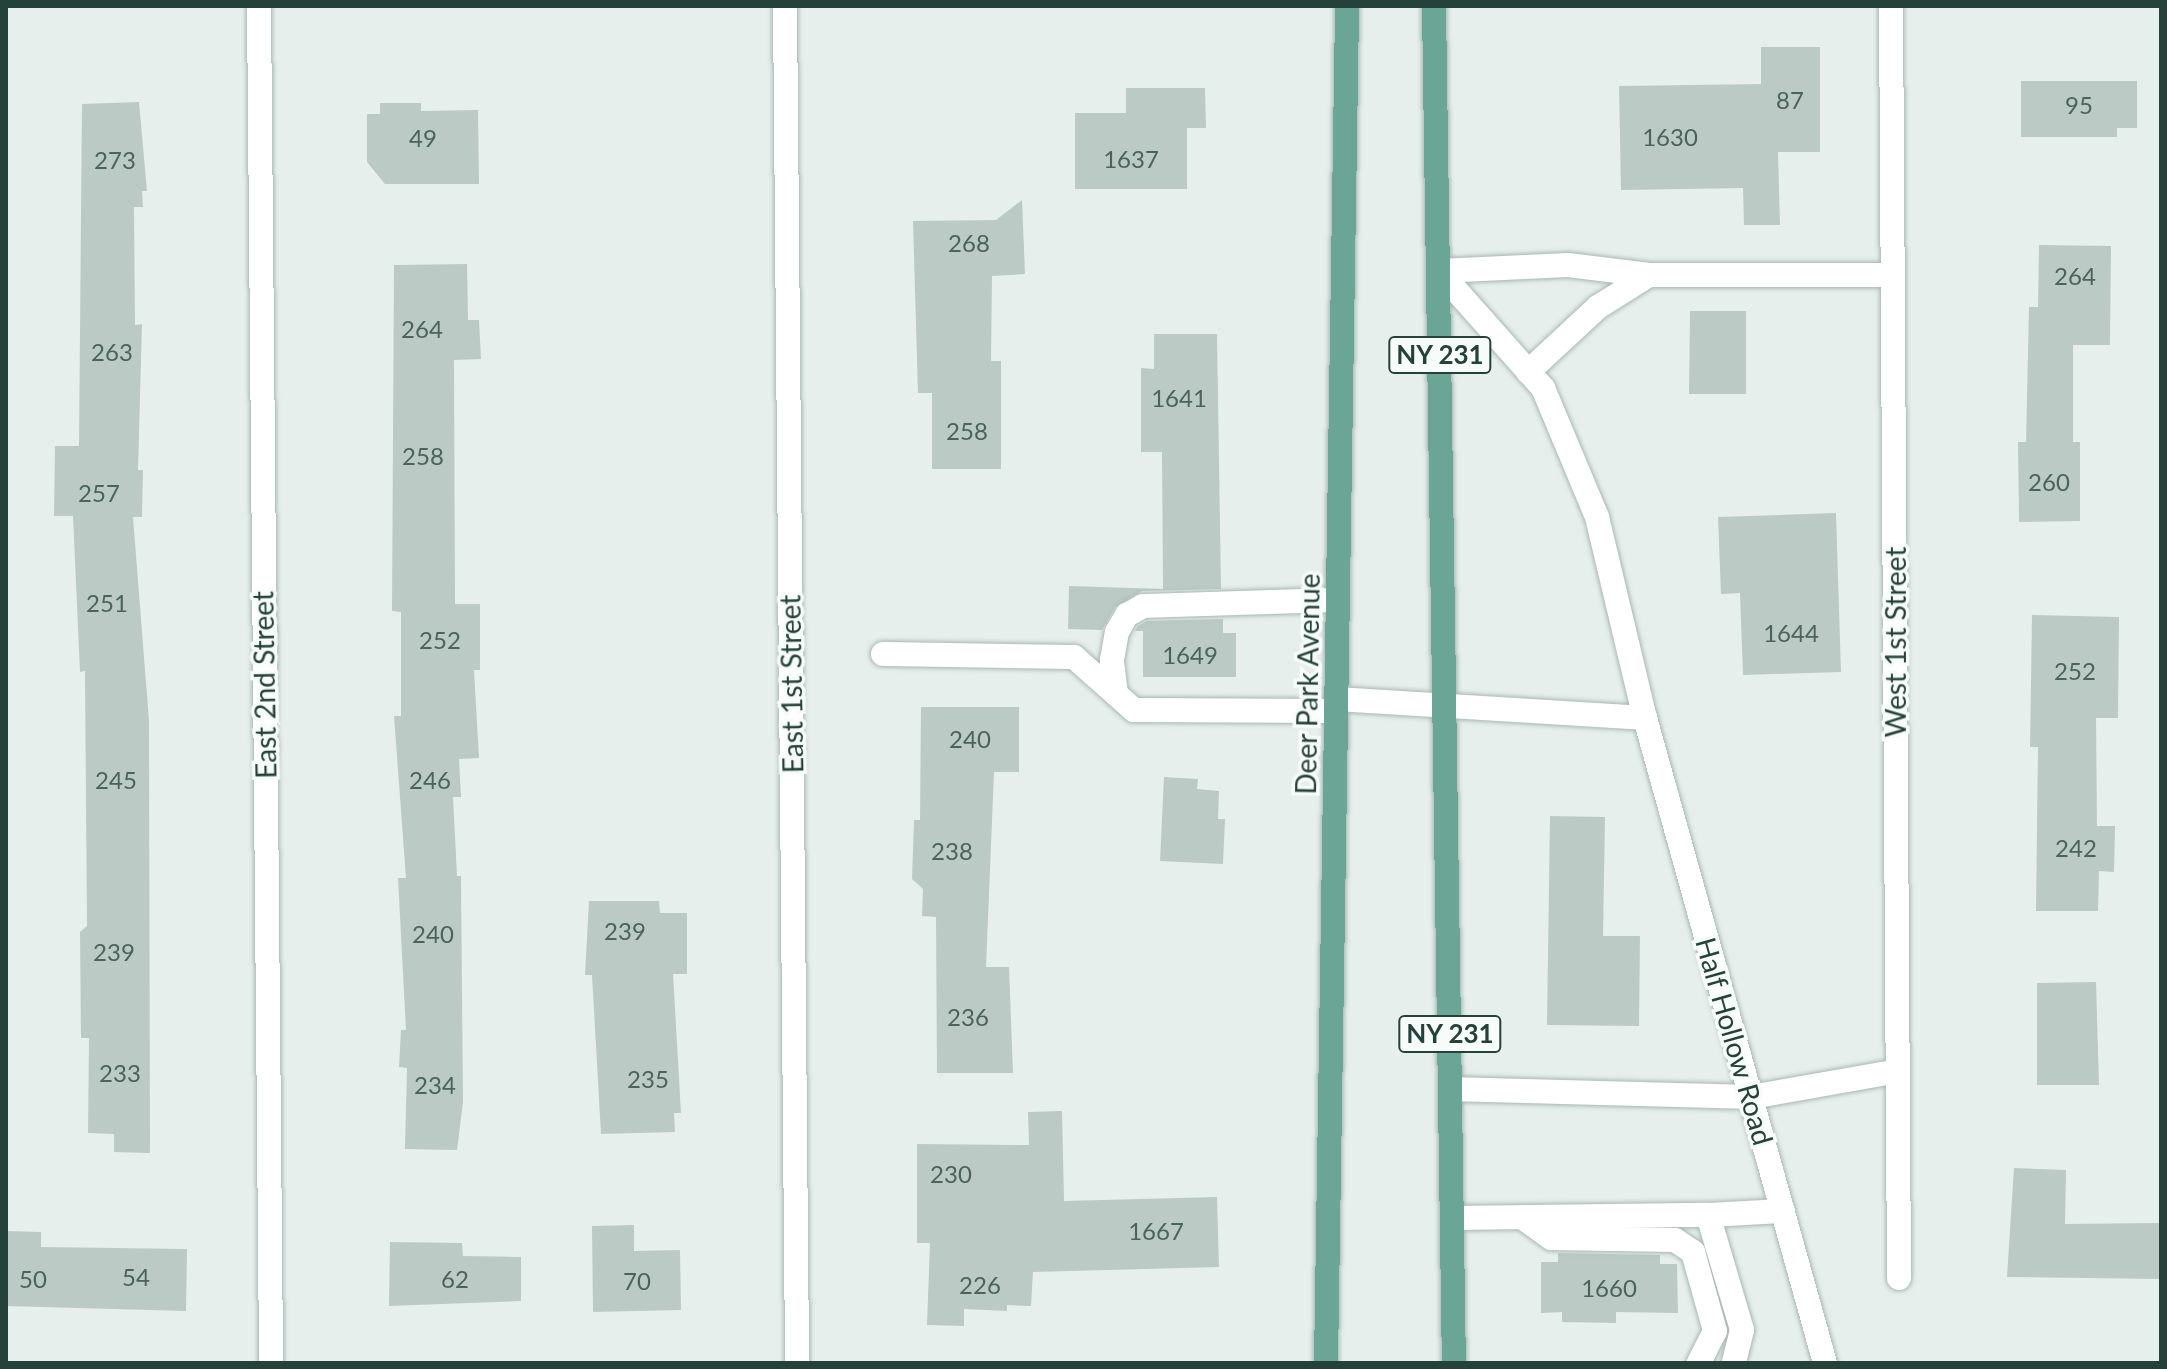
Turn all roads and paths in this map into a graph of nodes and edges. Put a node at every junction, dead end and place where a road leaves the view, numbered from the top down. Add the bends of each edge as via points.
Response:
1 (259, 6) edge
2 (785, 6) edge
3 (1347, 6) edge
4 (1434, 6) edge
5 (1891, 6) edge
6 (1439, 271) junction
7 (1649, 275) junction
8 (1893, 275) junction
9 (1528, 372) junction
10 (1338, 600) junction
11 (883, 654) dead end
12 (1116, 694) junction
13 (1445, 704) junction
14 (1336, 705) junction
15 (1645, 718) junction
16 (1898, 1071) junction
17 (1451, 1089) junction
18 (1751, 1097) junction
19 (1783, 1211) junction
20 (1708, 1215) junction
21 (1522, 1217) junction
22 (1452, 1218) junction
23 (1899, 1278) dead end
24 (271, 1363) edge
25 (797, 1363) edge
26 (1326, 1363) edge
27 (1454, 1363) edge
28 (1699, 1363) edge
29 (1734, 1363) edge
30 (1825, 1363) edge

1 - 24 street, East 2nd Street
2 - 25 street, East 1st Street
3 - 10 main road, Deer Park Avenue
4 - 6 main road, NY 231
5 - 8 street, West 1st Street
6 - 7 street via 1568,265
6 - 9 street, Half Hollow Road
6 - 13 main road, NY 231
7 - 8 street
7 - 9 street via 1598,307
8 - 16 street, West 1st Street
9 - 15 street, Half Hollow Road via 1543,388 1597,517
10 - 12 street via 1143,606 1127,615 1117,632 1112,660
10 - 14 main road, Deer Park Avenue
11 - 12 street via 1074,657
12 - 14 street via 1134,710
13 - 14 street
13 - 15 street
13 - 17 main road, NY 231
14 - 26 main road, Deer Park Avenue
15 - 18 street, Half Hollow Road
16 - 18 street
16 - 23 street, West 1st Street
17 - 18 street
17 - 22 main road, NY 231
18 - 19 street, Half Hollow Road
19 - 20 street
19 - 30 street, Half Hollow Road
20 - 21 street
20 - 29 street via 1742,1330
21 - 22 street
21 - 28 street via 1551,1238 1675,1240 1693,1252 1715,1331
22 - 27 main road, NY 231

